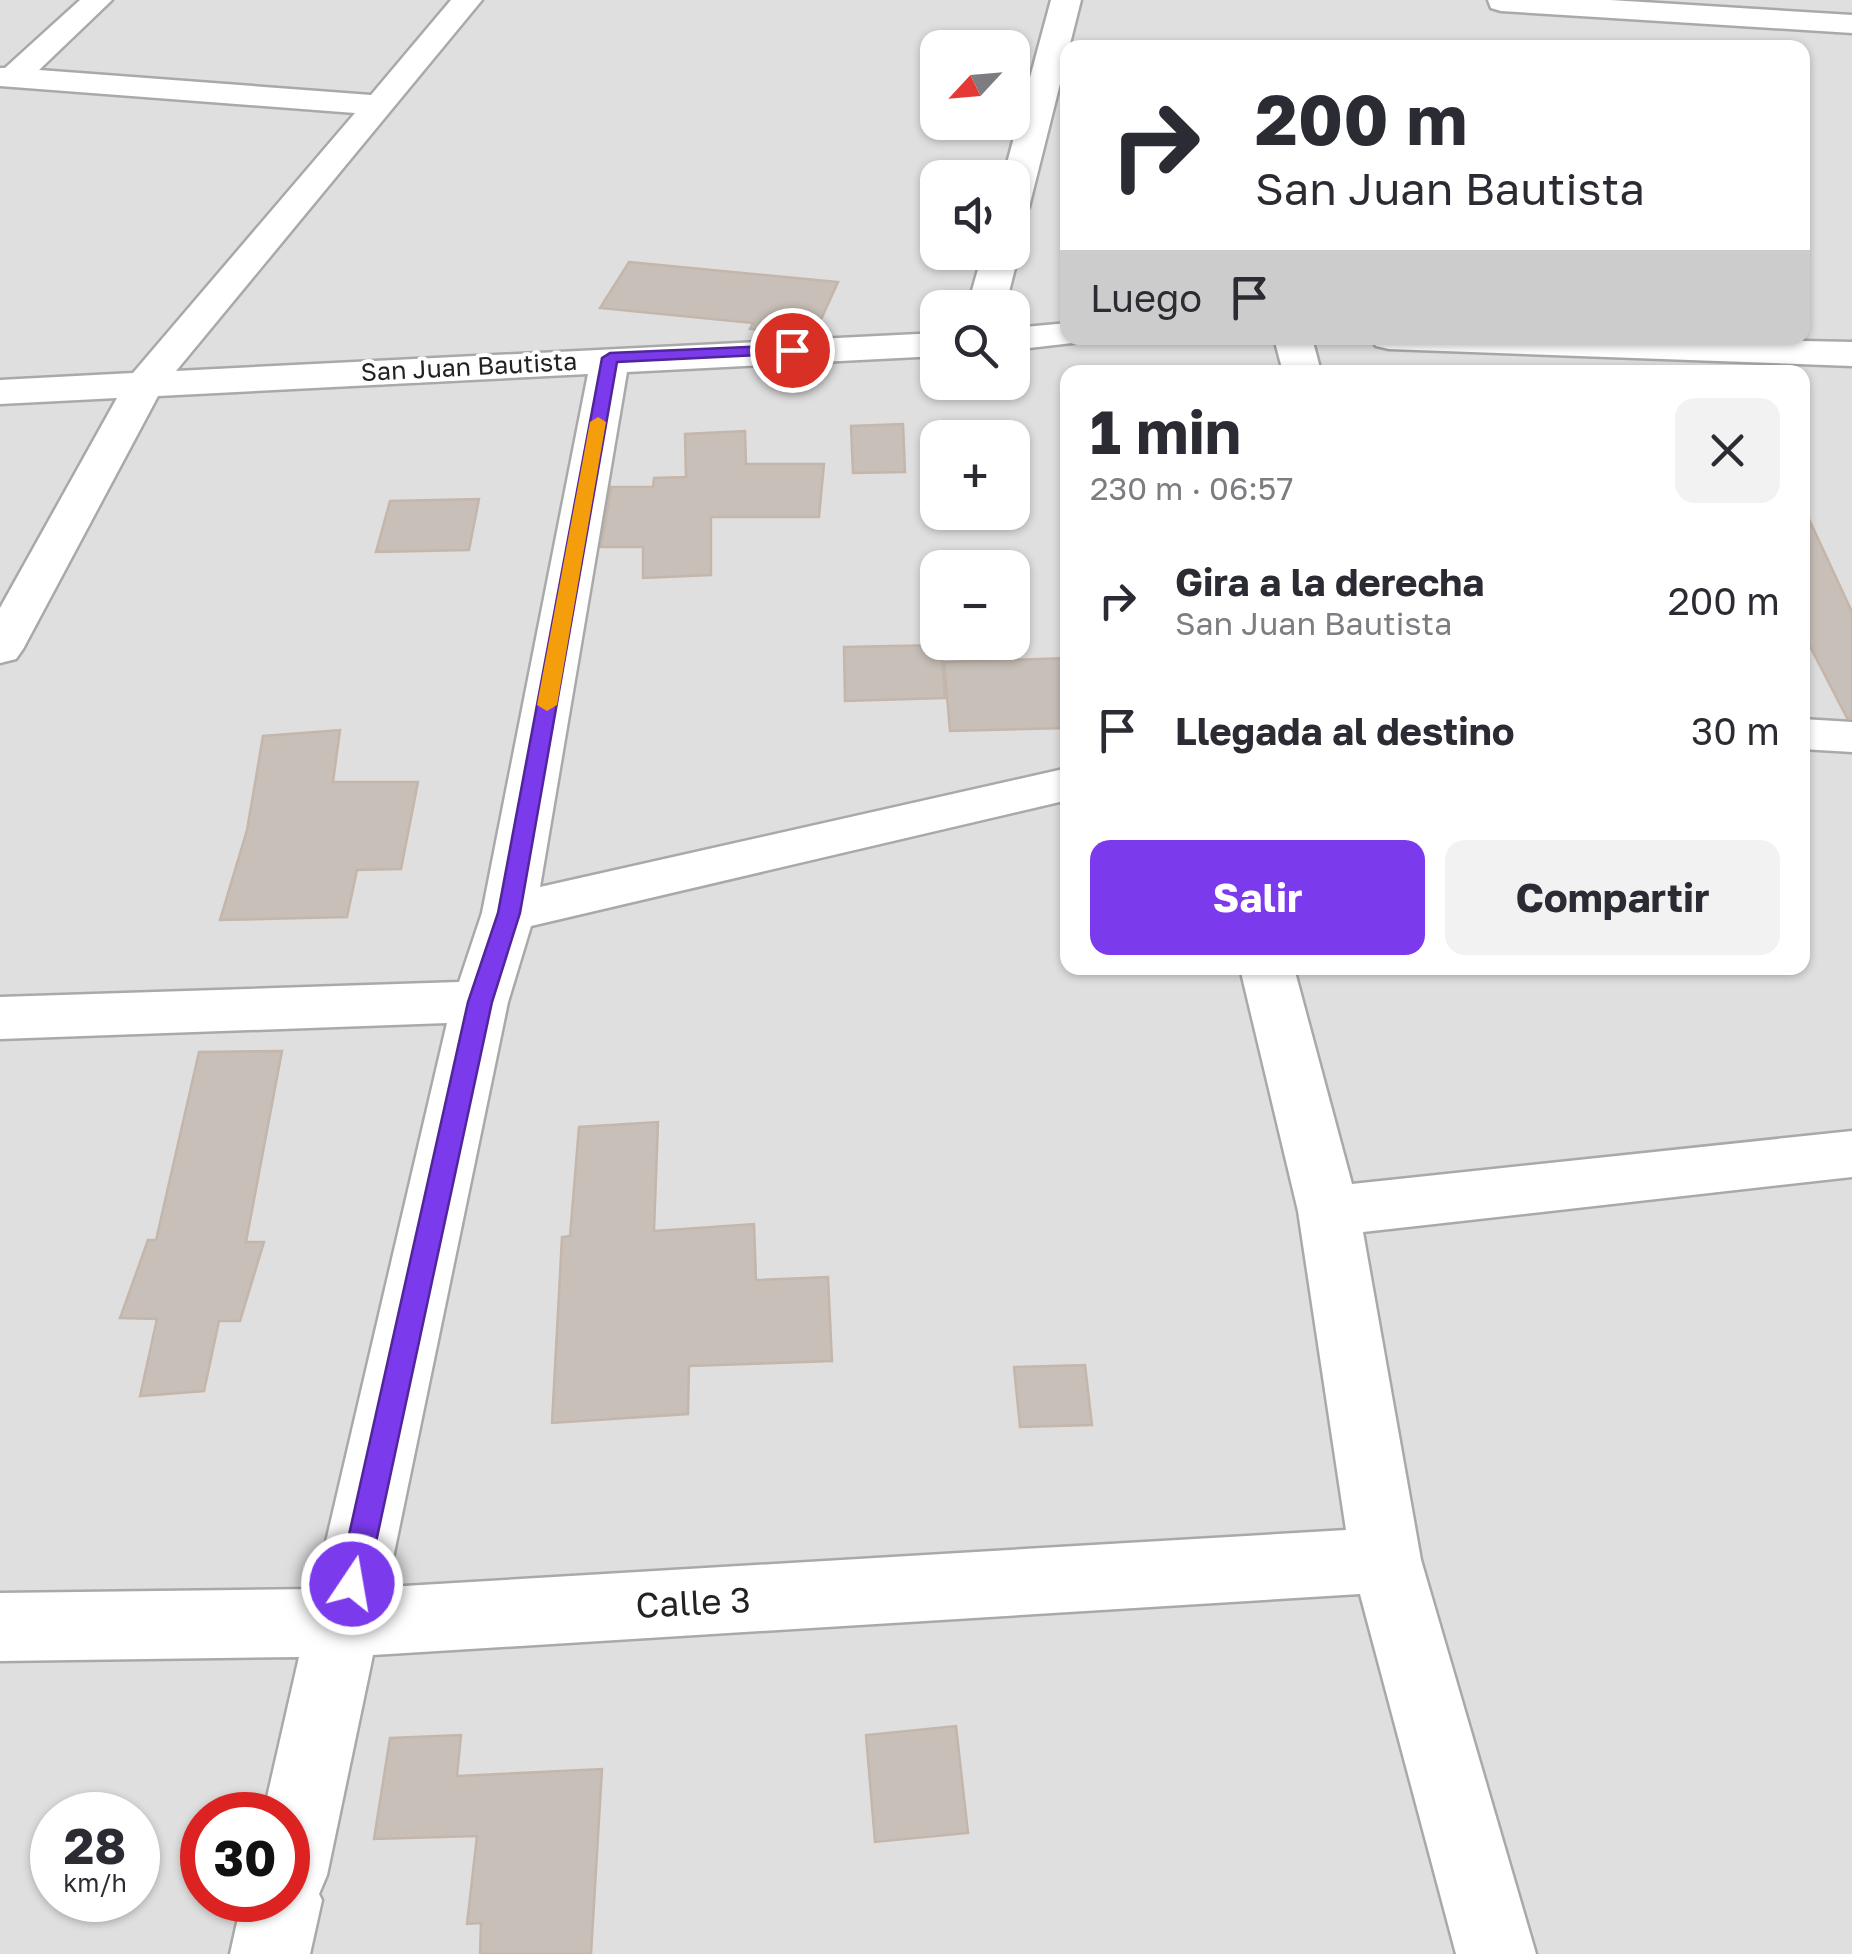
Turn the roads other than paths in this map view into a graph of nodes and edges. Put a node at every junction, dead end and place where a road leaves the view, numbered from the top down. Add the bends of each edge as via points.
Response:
1 (98, 0) edge
2 (467, 0) edge
3 (1066, 0) edge
4 (1500, 1) edge
5 (1852, 24) edge
6 (1507, 32) dead end
7 (8, 76) edge
8 (380, 105) junction
9 (1024, 160) edge
10 (1060, 335) edge
11 (1030, 337) edge
12 (920, 345) edge
13 (1641, 345) edge
14 (1852, 354) edge
15 (610, 358) junction
16 (144, 385) junction
17 (0, 392) edge
18 (0, 649) edge
19 (1810, 734) edge
20 (1852, 737) edge
21 (1060, 786) edge
22 (509, 913) junction
23 (1269, 975) edge
24 (480, 1002) junction
25 (0, 1018) edge
26 (1852, 1154) edge
27 (1328, 1210) junction
28 (1386, 1560) junction
29 (344, 1623) junction
30 (0, 1627) edge
31 (306, 1792) edge
32 (277, 1922) edge
33 (270, 1954) edge
34 (1496, 1954) edge

1 - 7 street
2 - 8 street
3 - 9 street
4 - 5 street
4 - 6 street
7 - 8 street
8 - 16 street
10 - 11 street
12 - 15 street, San Juan Bautista
13 - 14 street
15 - 16 street, San Juan Bautista
15 - 22 street
16 - 17 street, San Juan Bautista
16 - 18 street
19 - 20 street
21 - 22 street
22 - 24 street
23 - 27 street
24 - 25 street
24 - 29 street
26 - 27 street
27 - 28 street
28 - 29 street, Calle 3
28 - 34 street
29 - 30 street, Calle 3
29 - 31 street
32 - 33 street

